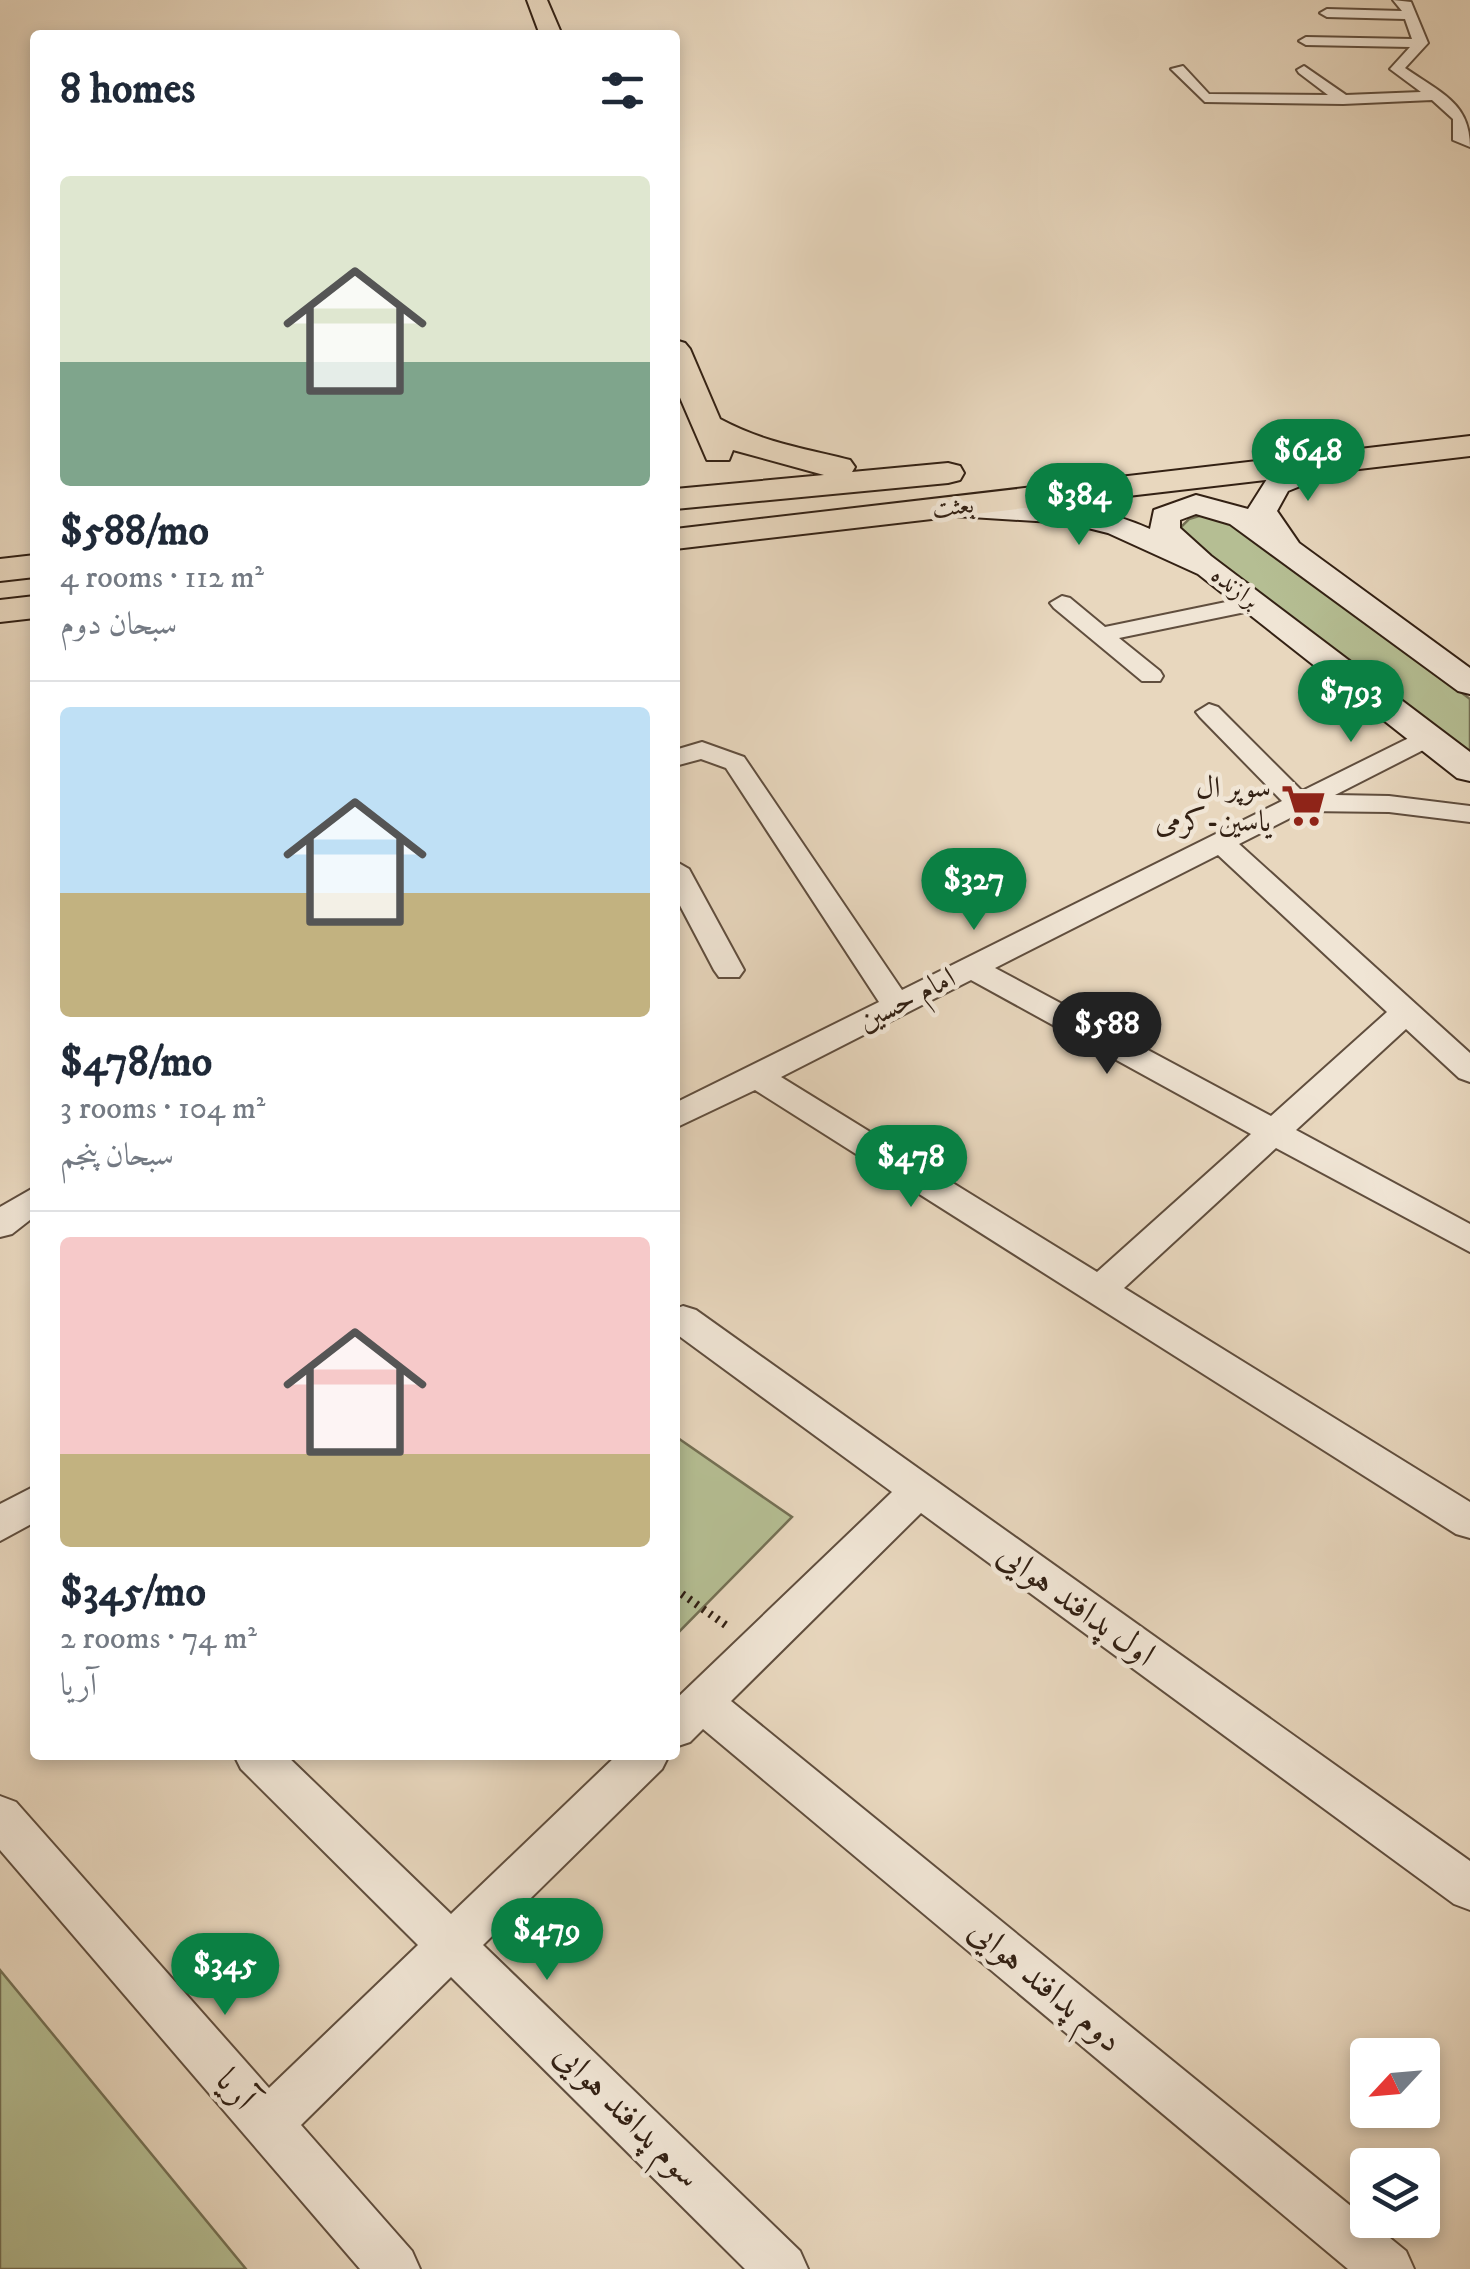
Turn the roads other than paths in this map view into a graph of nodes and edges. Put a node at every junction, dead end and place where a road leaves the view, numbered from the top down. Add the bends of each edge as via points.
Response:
1 (537, 0) edge
2 (1400, 0) edge
3 (1327, 12) edge
4 (1410, 15) junction
5 (549, 30) edge
6 (1306, 41) dead end
7 (1421, 43) junction
8 (1178, 69) dead end
9 (1304, 70) dead end
10 (1432, 96) junction
11 (1343, 100) junction
12 (1470, 142) edge
13 (680, 361) edge
14 (705, 424) junction
15 (1470, 446) edge
16 (1335, 462) junction
17 (971, 471) dead end
18 (934, 475) junction
19 (680, 490) edge
20 (680, 492) edge
21 (738, 494) junction
22 (956, 507) junction
23 (720, 534) junction
24 (680, 538) edge
25 (1288, 550) junction
26 (30, 567) edge
27 (1209, 567) junction
28 (0, 570) edge
29 (1062, 603) dead end
30 (1256, 603) junction
31 (30, 608) edge
32 (0, 611) edge
33 (1100, 635) junction
34 (1151, 676) dead end
35 (1470, 684) edge
36 (1209, 712) dead end
37 (1428, 738) junction
38 (680, 757) edge
39 (1470, 770) edge
40 (1299, 803) junction
41 (1470, 814) edge
42 (1221, 842) junction
43 (680, 879) edge
44 (972, 968) junction
45 (728, 970) dead end
46 (898, 1005) junction
47 (1406, 1012) junction
48 (1470, 1071) edge
49 (756, 1076) junction
50 (680, 1114) edge
51 (1272, 1133) junction
52 (1470, 1239) edge
53 (1099, 1290) junction
54 (682, 1320) dead end
55 (918, 1492) junction
56 (30, 1505) edge
57 (1470, 1522) edge
58 (0, 1525) edge
59 (688, 1715) edge
60 (261, 1760) edge
61 (642, 1760) edge
62 (0, 1817) edge
63 (1470, 1888) edge
64 (453, 1944) junction
65 (266, 2125) junction
66 (394, 2269) edge
67 (782, 2269) edge
68 (1388, 2269) edge

1 - 5 main road
2 - 4 street
3 - 4 street
4 - 7 street
6 - 7 street
7 - 10 street via 1396,69
8 - 11 street via 1205,98
9 - 11 street
10 - 11 street
10 - 12 street via 1462,119 1458,137
13 - 14 main road
14 - 18 main road via 776,455
14 - 21 main road
15 - 16 main road, بعثت
16 - 22 main road, بعثت
16 - 25 main road via 1276,484 1262,512
17 - 18 main road, بعثت
18 - 21 main road, بعثت
19 - 21 main road, بعثت
20 - 23 main road
21 - 23 main road
22 - 23 main road, بعثت
22 - 27 main road, برازنده via 1068,514 1118,526
23 - 24 main road, بعثت
25 - 27 main road via 1226,508 1192,506 1164,516 1166,531
25 - 35 main road
26 - 28 main road
27 - 30 main road, برازنده
29 - 33 street
30 - 33 street
30 - 37 main road, برازنده
31 - 32 main road
33 - 34 street
36 - 40 street
37 - 39 main road, برازنده
37 - 40 street, امام حسین
38 - 46 street via 702,750 735,763
40 - 41 street, امام حسین
40 - 42 street, امام حسین
42 - 44 street, امام حسین
42 - 47 street
43 - 45 street
44 - 46 street, امام حسین
44 - 51 street
46 - 49 street, امام حسین
47 - 48 street
47 - 51 street
49 - 50 street, امام حسین
49 - 53 street
51 - 52 street
51 - 53 street
53 - 57 street
54 - 55 street, اول پدافند هوایی
55 - 59 street
55 - 63 street, اول پدافند هوایی
56 - 58 street
59 - 68 street, دوم پدافند هوایی
60 - 64 street, سوم پدافند هوایی
61 - 64 street
62 - 65 street, آریا
64 - 65 street
64 - 67 street, سوم پدافند هوایی
65 - 66 street, آریا

